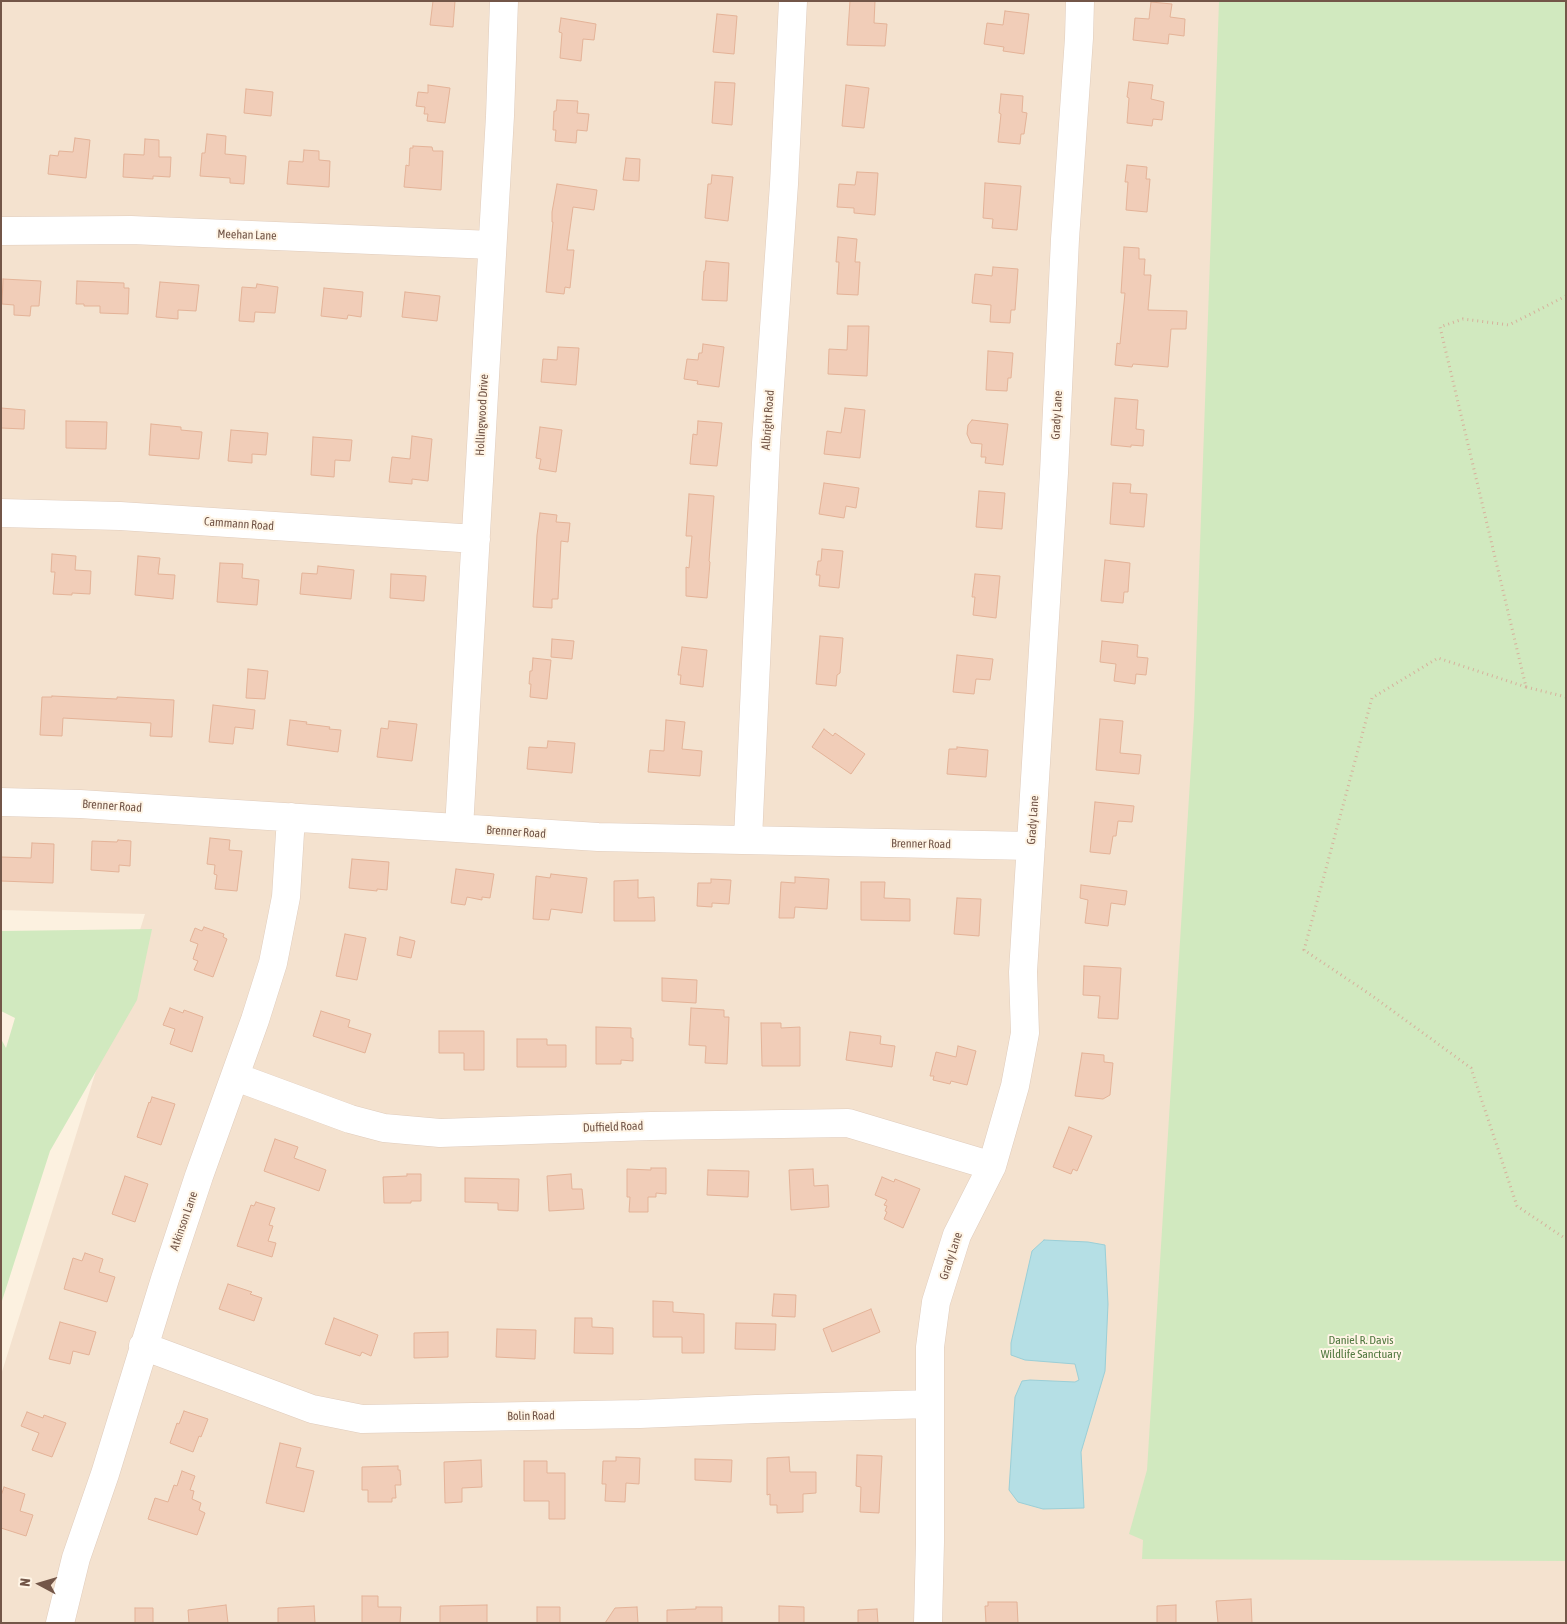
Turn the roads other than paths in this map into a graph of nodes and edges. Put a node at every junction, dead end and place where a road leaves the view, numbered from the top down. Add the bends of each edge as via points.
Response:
1 (504, 1) edge
2 (793, 1) edge
3 (1080, 1) edge
4 (1, 230) edge
5 (492, 245) junction
6 (1, 513) edge
7 (476, 540) junction
8 (1, 802) edge
9 (291, 817) junction
10 (459, 828) junction
11 (748, 839) junction
12 (1031, 846) junction
13 (236, 1077) junction
14 (992, 1166) junction
15 (143, 1346) junction
16 (930, 1404) junction
17 (60, 1623) edge
18 (928, 1623) edge

1 - 5 street, Hollingwood Drive
2 - 11 street, Albright Road via 766,443
3 - 12 street, Grady Lane
4 - 5 street, Meehan Lane via 131,230
5 - 7 street, Hollingwood Drive
6 - 7 street, Cammann Road via 120,516
7 - 10 street, Hollingwood Drive
8 - 9 street, Brenner Road
9 - 10 street, Brenner Road
9 - 13 street, Atkinson Lane via 286,897 273,963
10 - 11 street, Brenner Road via 598,837
11 - 12 street, Brenner Road
12 - 14 street, Grady Lane via 1023,972 1025,1033 1015,1086
13 - 14 street, Duffield Road via 350,1119 384,1128 440,1133 848,1122
13 - 15 street, Atkinson Lane via 199,1176
14 - 16 street, Grady Lane via 957,1235 936,1302 930,1347
15 - 16 street, Bolin Road via 312,1409 362,1419
15 - 17 street, Atkinson Lane via 76,1558
16 - 18 street, Grady Lane

